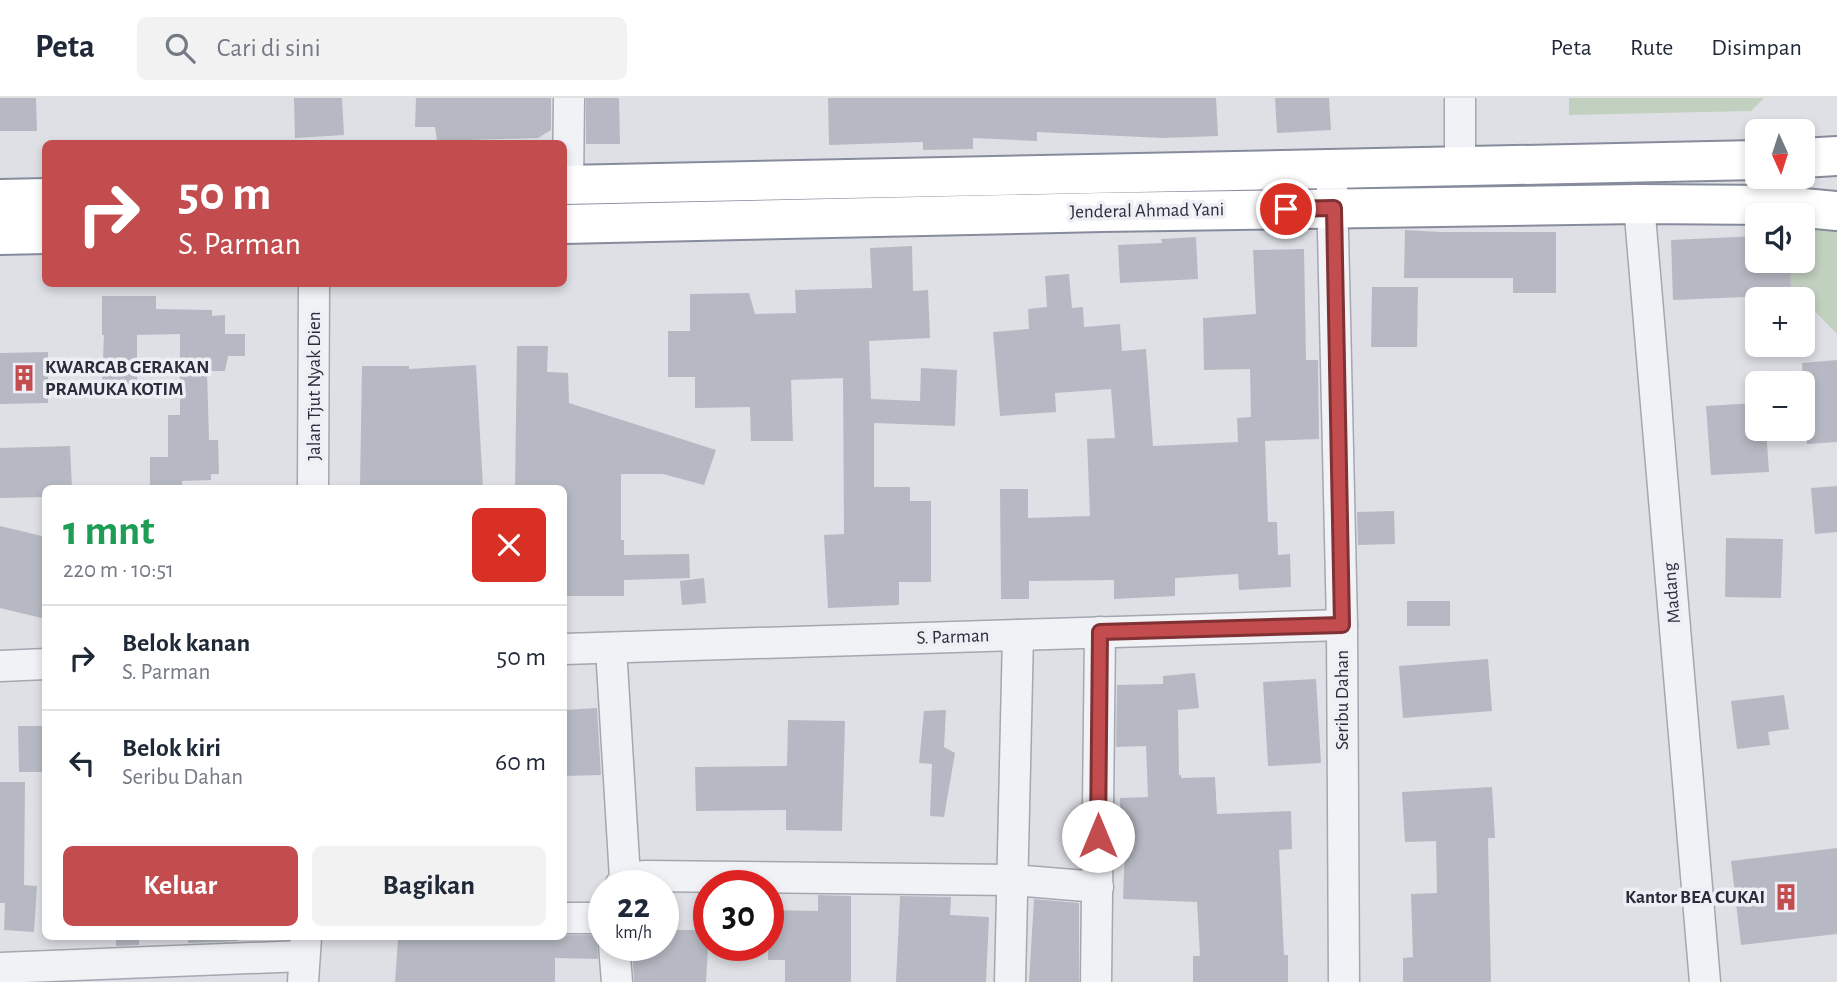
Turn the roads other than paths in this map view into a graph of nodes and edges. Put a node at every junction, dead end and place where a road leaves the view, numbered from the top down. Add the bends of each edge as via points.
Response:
1 (569, 98) edge
2 (1460, 98) edge
3 (567, 156) edge
4 (1837, 156) edge
5 (1815, 157) edge
6 (1745, 160) edge
7 (1460, 167) junction
8 (1331, 169) junction
9 (567, 185) edge
10 (42, 198) edge
11 (0, 199) edge
12 (1639, 204) junction
13 (1334, 208) junction
14 (1837, 211) edge
15 (567, 223) edge
16 (42, 234) edge
17 (0, 235) edge
18 (314, 287) edge
19 (313, 485) edge
20 (1342, 625) junction
21 (1100, 632) junction
22 (1018, 635) junction
23 (611, 648) junction
24 (567, 649) edge
25 (42, 664) edge
26 (0, 666) edge
27 (621, 870) edge
28 (679, 876) edge
29 (1013, 880) junction
30 (1098, 887) junction
31 (567, 918) edge
32 (588, 918) edge
33 (304, 958) edge
34 (615, 961) edge
35 (0, 968) edge
36 (617, 982) edge
37 (1010, 982) edge
38 (1096, 982) edge
39 (1344, 982) edge
40 (1705, 982) edge

1 - 3 street
2 - 7 street
4 - 5 highway
6 - 7 highway, Jenderal Ahmad Yani
7 - 8 highway, Jenderal Ahmad Yani
8 - 9 highway, Jenderal Ahmad Yani
8 - 13 street, Seribu Dahan
10 - 11 highway
12 - 13 highway, Jenderal Ahmad Yani
12 - 14 highway, Jenderal Ahmad Yani via 1773,205
12 - 40 street, Madang
13 - 15 highway, Jenderal Ahmad Yani
13 - 20 street, Seribu Dahan
16 - 17 highway
18 - 19 street, Jalan Tjut Nyak Dien
20 - 21 street, S. Parman
20 - 39 street, Seribu Dahan
21 - 22 street, S. Parman
21 - 30 street
22 - 23 street, S. Parman
22 - 29 street
23 - 24 street, S. Parman
23 - 27 street
25 - 26 street
28 - 29 street
29 - 30 street
29 - 37 street
30 - 38 street
31 - 32 street
33 - 35 street
34 - 36 street

